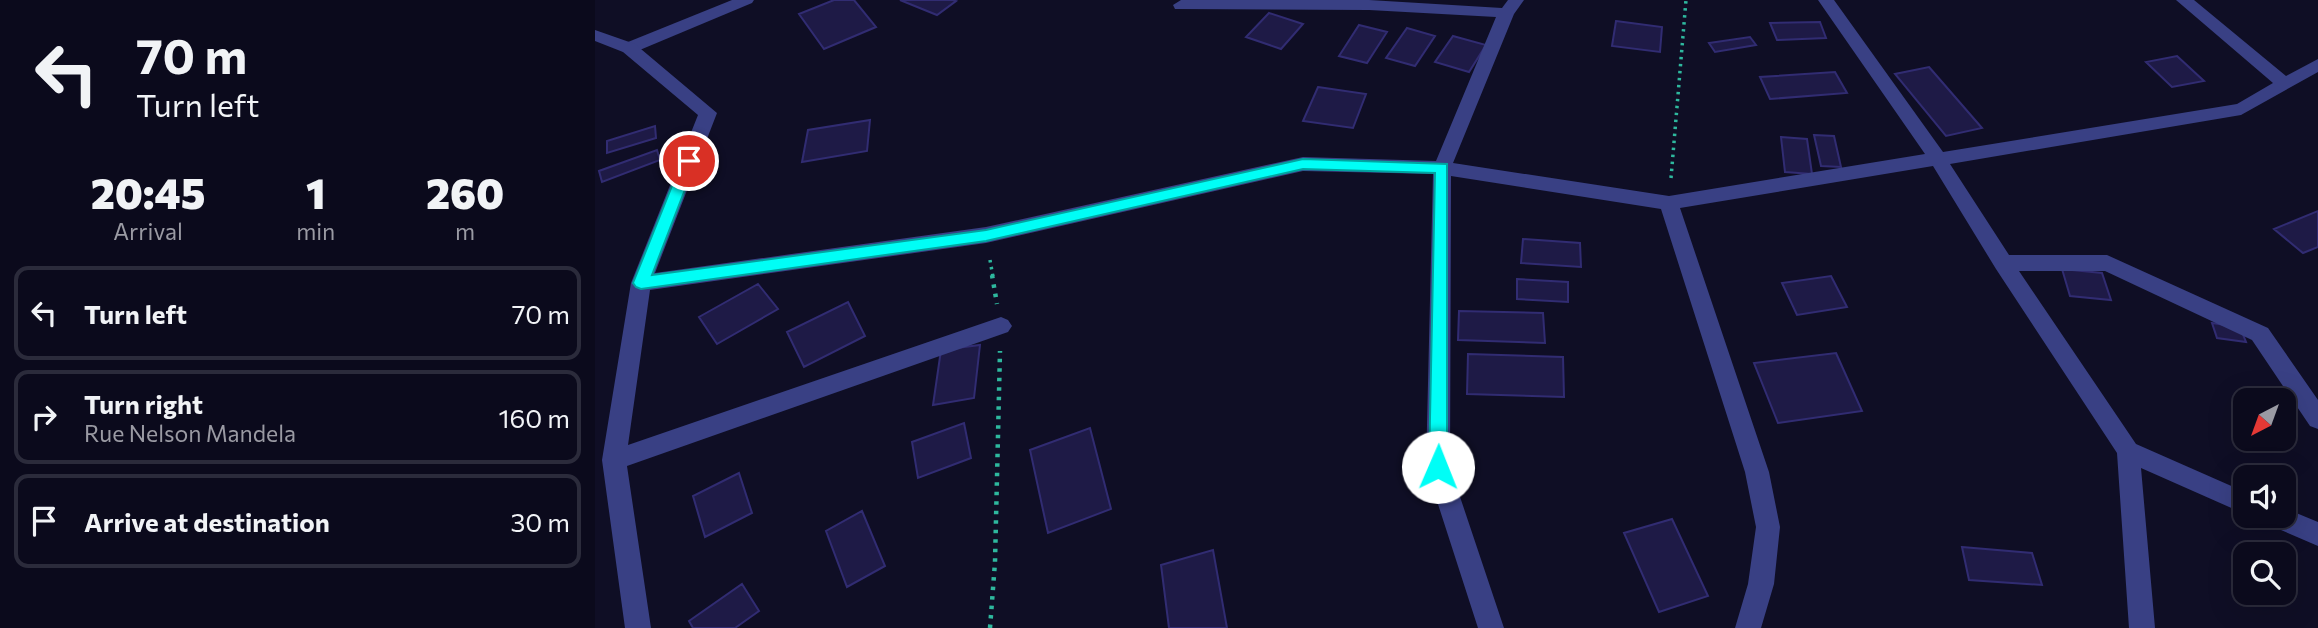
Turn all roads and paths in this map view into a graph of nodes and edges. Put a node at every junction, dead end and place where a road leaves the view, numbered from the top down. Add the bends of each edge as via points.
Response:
1 (746, 0) edge
2 (1686, 0) edge
3 (1826, 0) edge
4 (2185, 0) edge
5 (1181, 5) dead end
6 (1511, 7) edge
7 (595, 35) edge
8 (629, 48) junction
9 (2318, 65) edge
10 (2285, 84) junction
11 (1938, 159) junction
12 (1442, 168) junction
13 (1669, 203) junction
14 (986, 235) junction
15 (2003, 263) junction
16 (641, 283) junction
17 (1001, 326) junction
18 (2318, 419) edge
19 (2128, 451) junction
20 (614, 460) junction
21 (2233, 498) edge
22 (2296, 525) edge
23 (2318, 534) edge
24 (638, 628) edge
25 (989, 628) edge
26 (1491, 628) edge
27 (1748, 628) edge
28 (2141, 628) edge

1 - 8 street
2 - 13 path
3 - 11 street
4 - 10 street
5 - 6 street
6 - 12 street
7 - 8 street
8 - 16 street via 708,113
9 - 10 street
10 - 11 street via 2241,109
11 - 13 street
11 - 15 street
12 - 13 street
12 - 14 street via 1303,164
12 - 26 street via 1438,467
13 - 27 street via 1757,472 1768,527 1761,584
14 - 16 street
14 - 17 path
15 - 18 street via 2107,263 2260,334
15 - 19 street
16 - 20 street
17 - 20 street
17 - 25 path
19 - 21 street
19 - 28 street
20 - 24 street
22 - 23 street

